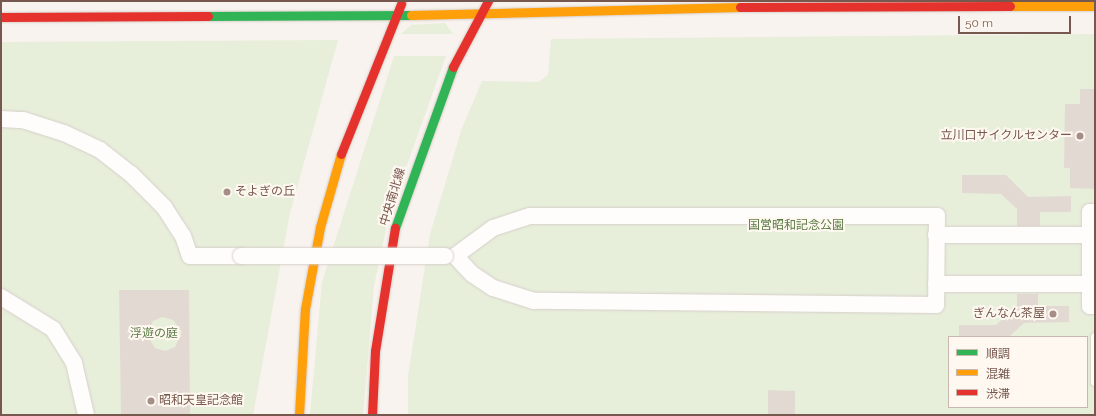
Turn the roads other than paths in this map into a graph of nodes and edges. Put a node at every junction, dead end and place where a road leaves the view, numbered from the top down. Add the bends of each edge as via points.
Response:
1 (402, 1) edge
2 (488, 1) edge
3 (1095, 6) edge
4 (482, 10) junction
5 (396, 15) junction
6 (1, 16) edge
7 (1, 119) edge
8 (1095, 212) edge
9 (936, 235) junction
10 (1090, 236) junction
11 (450, 256) junction
12 (936, 284) junction
13 (1090, 284) junction
14 (1, 297) edge
15 (1095, 306) edge
16 (1095, 337) edge
17 (1095, 382) edge
18 (86, 415) edge
19 (299, 415) edge
20 (372, 415) edge

1 - 5 main road
2 - 4 main road, 中央南北線
3 - 4 main road
4 - 5 main road
4 - 20 main road, 中央南北線 via 448,76 395,229 375,351
5 - 6 main road
5 - 19 main road via 344,143 320,227 305,309
7 - 11 street, bridge via 23,120 100,150 131,174 164,207 184,236 190,256
8 - 10 street via 1090,212
9 - 10 street
9 - 11 street via 937,216 530,216 493,228
9 - 12 street
10 - 13 street
11 - 12 street via 493,288 534,301 936,304
12 - 13 street
13 - 15 street via 1090,306
14 - 18 street via 53,329 74,363
16 - 17 lane

